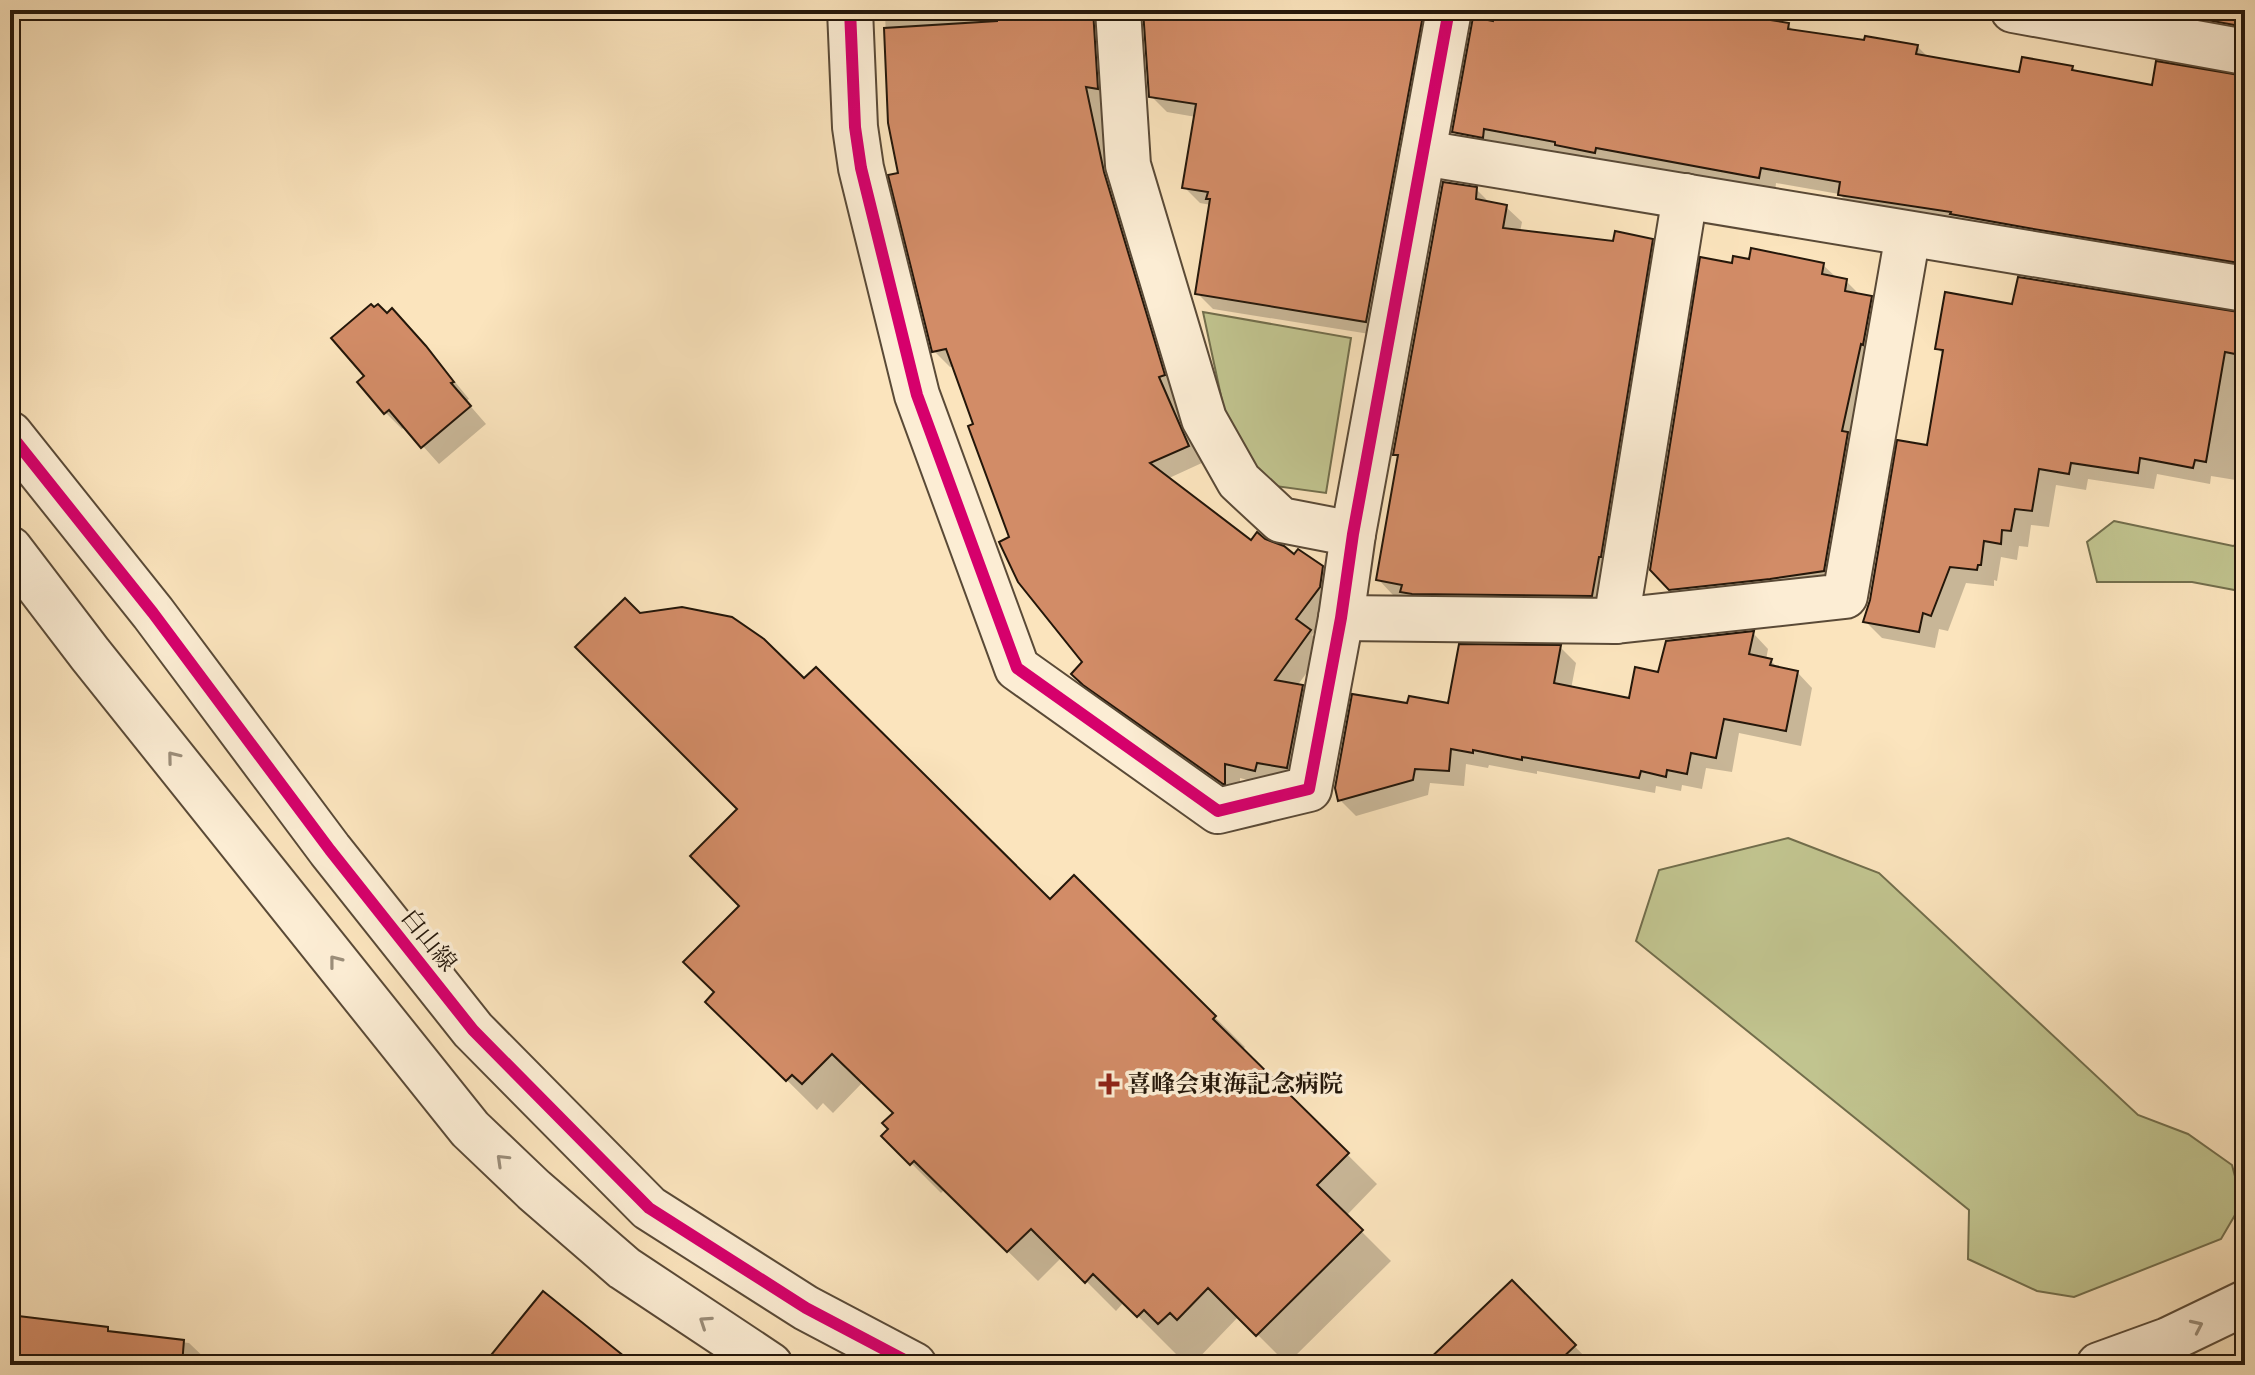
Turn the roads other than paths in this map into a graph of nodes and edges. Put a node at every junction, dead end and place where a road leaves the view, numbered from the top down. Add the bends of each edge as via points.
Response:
1 (850, 10) edge
2 (1118, 10) edge
3 (1449, 10) edge
4 (2013, 10) edge
5 (2245, 52) edge
6 (1423, 153) junction
7 (1685, 196) junction
8 (1908, 234) junction
9 (2245, 289) edge
10 (10, 434) edge
11 (1353, 534) junction
12 (10, 549) edge
13 (1341, 618) junction
14 (1616, 621) junction
15 (2245, 1303) edge
16 (770, 1365) edge
17 (914, 1365) edge
18 (2099, 1365) edge

1 - 13 street via 861,168 917,395 1017,668 1218,811 1309,789
2 - 11 street via 1128,165 1204,419 1239,481 1281,520
3 - 6 street
4 - 5 street
6 - 7 street
6 - 11 street
7 - 8 street
7 - 14 street
8 - 9 street
8 - 14 street via 1845,596
10 - 17 street, 白山線 via 473,1030 649,1208 806,1308
11 - 13 street
16 -> 12 street via 624,1268 470,1129
13 - 14 street
18 -> 15 street

